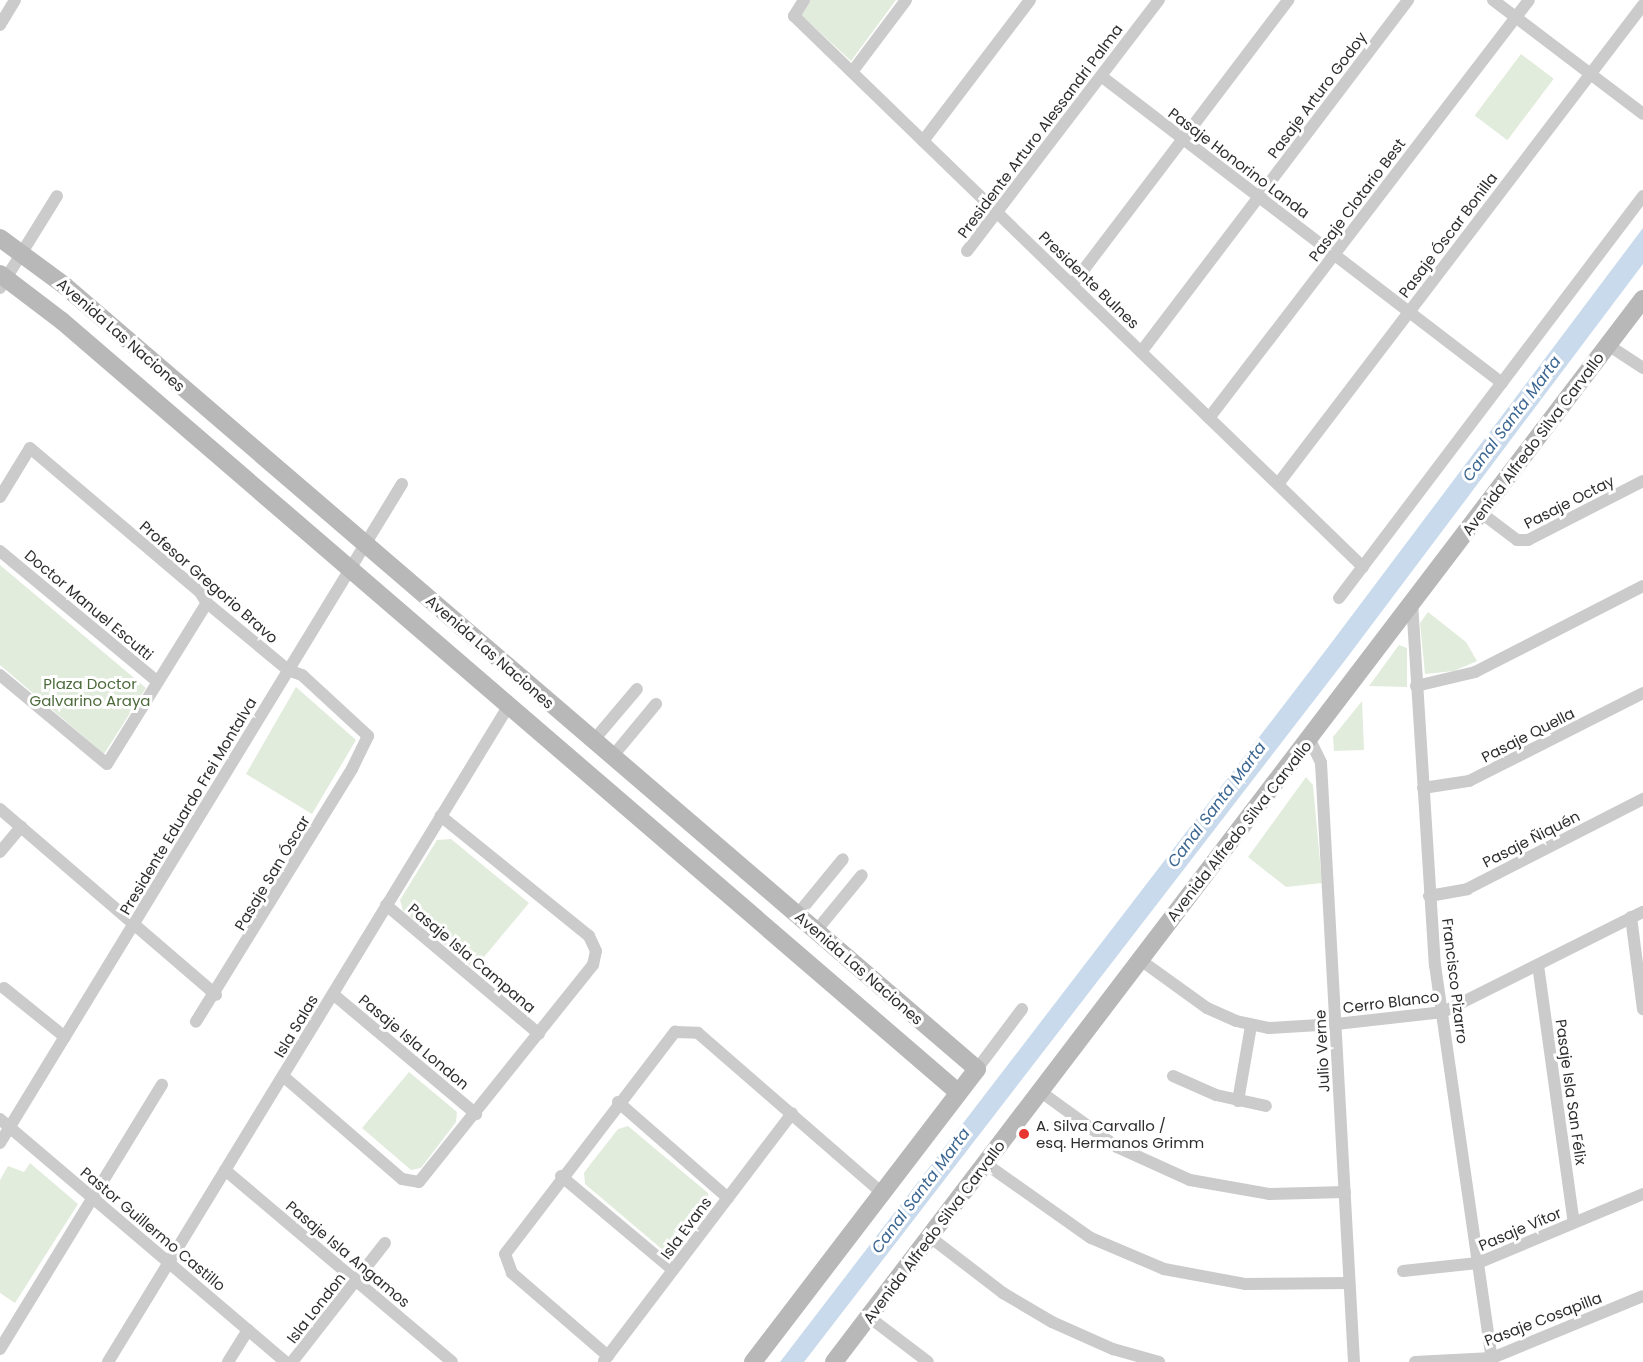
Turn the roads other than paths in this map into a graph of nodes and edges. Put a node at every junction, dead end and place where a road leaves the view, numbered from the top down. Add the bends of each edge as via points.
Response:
1 (15, 0) edge
2 (804, 0) edge
3 (906, 0) edge
4 (1030, 0) edge
5 (1159, 0) edge
6 (1288, 0) edge
7 (1408, 0) edge
8 (1493, 0) edge
9 (1528, 0) edge
10 (1643, 5) edge
11 (1515, 17) junction
12 (0, 25) edge
13 (852, 72) junction
14 (1590, 74) junction
15 (1101, 76) junction
16 (1643, 114) edge
17 (1182, 139) junction
18 (923, 141) junction
19 (57, 196) dead end
20 (1643, 196) edge
21 (1259, 197) junction
22 (997, 212) junction
23 (0, 238) edge
24 (967, 251) dead end
25 (21, 252) junction
26 (1334, 254) junction
27 (2, 280) edge
28 (1072, 285) junction
29 (1643, 299) edge
30 (1409, 312) junction
31 (1608, 345) junction
32 (1142, 352) junction
33 (1643, 368) edge
34 (1502, 383) junction
35 (1209, 418) junction
36 (1643, 481) edge
37 (402, 484) dead end
38 (1278, 484) junction
39 (0, 497) edge
40 (1480, 512) junction
41 (365, 545) junction
42 (0, 551) edge
43 (1363, 567) junction
44 (350, 569) junction
45 (1643, 585) edge
46 (1339, 598) dead end
47 (1412, 602) junction
48 (207, 603) junction
49 (288, 670) junction
50 (0, 675) edge
51 (158, 682) junction
52 (1416, 686) junction
53 (637, 689) dead end
54 (1643, 693) edge
55 (656, 704) dead end
56 (509, 705) junction
57 (368, 736) joint
58 (1310, 740) junction
59 (593, 741) junction
60 (612, 757) junction
61 (1423, 788) junction
62 (1643, 799) edge
63 (0, 809) edge
64 (441, 816) junction
65 (21, 827) junction
66 (0, 852) edge
67 (843, 859) dead end
68 (862, 875) dead end
69 (1429, 897) junction
70 (386, 906) junction
71 (797, 915) junction
72 (1637, 915) edge
73 (135, 922) junction
74 (816, 931) junction
75 (1140, 959) junction
76 (1538, 964) junction
77 (4, 988) dead end
78 (333, 994) junction
79 (216, 995) junction
80 (1022, 1009) dead end
81 (1643, 1009) edge
82 (1443, 1012) junction
83 (196, 1022) dead end
84 (1336, 1024) junction
85 (1251, 1026) junction
86 (538, 1034) junction
87 (65, 1037) junction
88 (977, 1069) junction
89 (283, 1076) junction
90 (1173, 1076) dead end
91 (162, 1085) dead end
92 (1041, 1092) junction
93 (959, 1093) junction
94 (1238, 1101) junction
95 (618, 1102) junction
96 (1266, 1106) dead end
97 (792, 1113) junction
98 (476, 1114) junction
99 (5, 1123) edge
100 (0, 1143) edge
101 (986, 1164) junction
102 (225, 1170) junction
103 (561, 1176) junction
104 (1345, 1192) junction
105 (882, 1193) junction
106 (1643, 1194) edge
107 (93, 1197) junction
108 (728, 1198) junction
109 (1574, 1223) junction
110 (930, 1237) junction
111 (386, 1243) dead end
112 (168, 1263) junction
113 (1478, 1263) junction
114 (673, 1270) junction
115 (1403, 1272) dead end
116 (356, 1281) junction
117 (1349, 1283) junction
118 (1643, 1296) edge
119 (869, 1317) junction
120 (248, 1330) junction
121 (0, 1349) edge
122 (605, 1359) edge
123 (840, 1360) edge
124 (1492, 1360) edge
125 (108, 1362) edge
126 (228, 1362) edge
127 (286, 1362) edge
128 (292, 1362) edge
129 (452, 1362) edge
130 (753, 1362) edge
131 (928, 1362) edge
132 (1159, 1362) edge
133 (1354, 1362) edge
134 (1415, 1362) edge

1 - 12 street
2 - 13 street, Presidente Bulnes via 794,16
3 - 13 street
4 - 18 street
5 - 15 street, Presidente Arturo Alessandri Palma
6 - 17 street
7 - 21 street, Pasaje Arturo Godoy
8 - 11 street
9 - 11 street, Pasaje Clotario Best
10 - 14 street, Pasaje Óscar Bonilla
11 - 14 street
11 - 26 street, Pasaje Clotario Best
13 - 18 street, Presidente Bulnes
14 - 16 street
14 - 30 street, Pasaje Óscar Bonilla
15 - 17 street, Pasaje Honorino Landa
15 - 22 street, Presidente Arturo Alessandri Palma
17 - 21 street, Pasaje Honorino Landa
17 - 28 street
18 - 22 street, Presidente Bulnes
19 - 25 street
20 - 34 street
21 - 26 street, Pasaje Honorino Landa
21 - 32 street, Pasaje Arturo Godoy
22 - 24 street, Presidente Arturo Alessandri Palma
22 - 28 street, Presidente Bulnes
23 - 25 street, Avenida Las Naciones
25 - 27 street
25 - 41 street, Avenida Las Naciones
26 - 30 street, Pasaje Honorino Landa
26 - 35 street, Pasaje Clotario Best
27 - 44 street, Avenida Las Naciones via 62,321
28 - 32 street, Presidente Bulnes
29 - 31 street, Avenida Alfredo Silva Carvallo
30 - 34 street, Pasaje Honorino Landa
30 - 38 street, Pasaje Óscar Bonilla
31 - 33 street
31 - 40 street, Avenida Alfredo Silva Carvallo
32 - 35 street, Presidente Bulnes
34 - 43 street
35 - 38 street, Presidente Bulnes
36 - 40 street, Pasaje Octay via 1528,540 1517,540
37 - 41 street, Presidente Eduardo Frei Montalva
38 - 43 street, Presidente Bulnes
39 - 48 street, Profesor Gregorio Bravo via 30,448 200,592
40 - 47 street, Avenida Alfredo Silva Carvallo
41 - 44 street, Presidente Eduardo Frei Montalva
41 - 59 street, Avenida Las Naciones
42 - 51 street, Doctor Manuel Escutti
43 - 46 street
44 - 49 street, Presidente Eduardo Frei Montalva
44 - 56 street, Avenida Las Naciones
45 - 52 street via 1467,675
47 - 52 street, Francisco Pizarro
47 - 58 street, Avenida Alfredo Silva Carvallo
48 - 49 street, Profesor Gregorio Bravo
48 - 51 street
49 - 57 street, Profesor Gregorio Bravo via 302,675
49 - 73 street, Presidente Eduardo Frei Montalva
50 - 51 street via 107,764
52 - 61 street, Francisco Pizarro
53 - 59 street
54 - 61 street, Pasaje Quella via 1469,781
55 - 60 street
56 - 64 street, Isla Salas
56 - 93 street, Avenida Las Naciones
57 - 79 street, Pasaje San Óscar via 366,746
58 - 75 street, Avenida Alfredo Silva Carvallo
58 - 84 street, Julio Verne via 1321,763
59 - 60 street, Avenida Las Naciones
60 - 71 street, Avenida Las Naciones
61 - 69 street, Francisco Pizarro
62 - 69 street, Pasaje Ñiquén via 1467,889
63 - 65 street
64 - 70 street, Isla Salas
64 - 86 street via 593,940 593,965
65 - 66 street
65 - 73 street
67 - 71 street
68 - 74 street
69 - 82 street, Francisco Pizarro
70 - 78 street, Isla Salas
70 - 86 street, Pasaje Isla Campana
71 - 74 street, Avenida Las Naciones
72 - 76 street, Cerro Blanco
72 - 81 street
73 - 79 street
73 - 87 street, Presidente Eduardo Frei Montalva
74 - 88 street, Avenida Las Naciones
75 - 85 street, Cerro Blanco via 1207,1008
75 - 92 street, Avenida Alfredo Silva Carvallo
76 - 82 street, Cerro Blanco
76 - 109 street, Pasaje Isla San Félix
77 - 87 street
78 - 89 street, Isla Salas
78 - 98 street, Pasaje Isla London
79 - 83 street, Pasaje San Óscar
80 - 88 street
82 - 84 street, Cerro Blanco
82 - 113 street, Francisco Pizarro
84 - 85 street, Cerro Blanco
84 - 104 street, Julio Verne
85 - 94 street
86 - 98 street
87 - 99 street, Presidente Eduardo Frei Montalva
88 - 93 street
89 - 98 street via 411,1183 423,1180
89 - 102 street, Isla Salas
90 - 94 street
91 - 107 street
92 - 101 street, Avenida Alfredo Silva Carvallo
92 - 104 street via 1117,1147 1190,1180 1269,1194
93 - 105 street
94 - 96 street
95 - 97 street via 669,1038 687,1029 698,1033
95 - 103 street
95 - 108 street
97 - 105 street
97 - 108 street, Isla Evans
99 - 100 street, Presidente Eduardo Frei Montalva
99 - 107 street, Pastor Guillermo Castillo
101 - 110 street, Avenida Alfredo Silva Carvallo
101 - 117 street via 1091,1238 1164,1269 1245,1284
102 - 112 street, Isla Salas
102 - 116 street, Pasaje Isla Angamos
103 - 114 street
103 - 122 street via 506,1249 506,1264
104 - 117 street, Julio Verne
105 - 130 street
106 - 109 street, Pasaje Vítor
107 - 112 street, Pastor Guillermo Castillo
107 - 121 street
108 - 114 street, Isla Evans
109 - 113 street, Pasaje Vítor
110 - 119 street, Avenida Alfredo Silva Carvallo
110 - 132 street via 1003,1293 1052,1322 1113,1349
111 - 116 street, Isla London
112 - 120 street, Pastor Guillermo Castillo
112 - 125 street, Isla Salas
113 - 115 street, Pasaje Vítor
113 - 124 street, Francisco Pizarro
114 - 122 street, Isla Evans
116 - 128 street, Isla London
116 - 129 street, Pasaje Isla Angamos
117 - 133 street, Julio Verne
118 - 124 street, Pasaje Cosapilla
119 - 123 street, Avenida Alfredo Silva Carvallo
119 - 131 street
120 - 126 street
120 - 127 street, Pastor Guillermo Castillo
124 - 134 street, Pasaje Cosapilla

